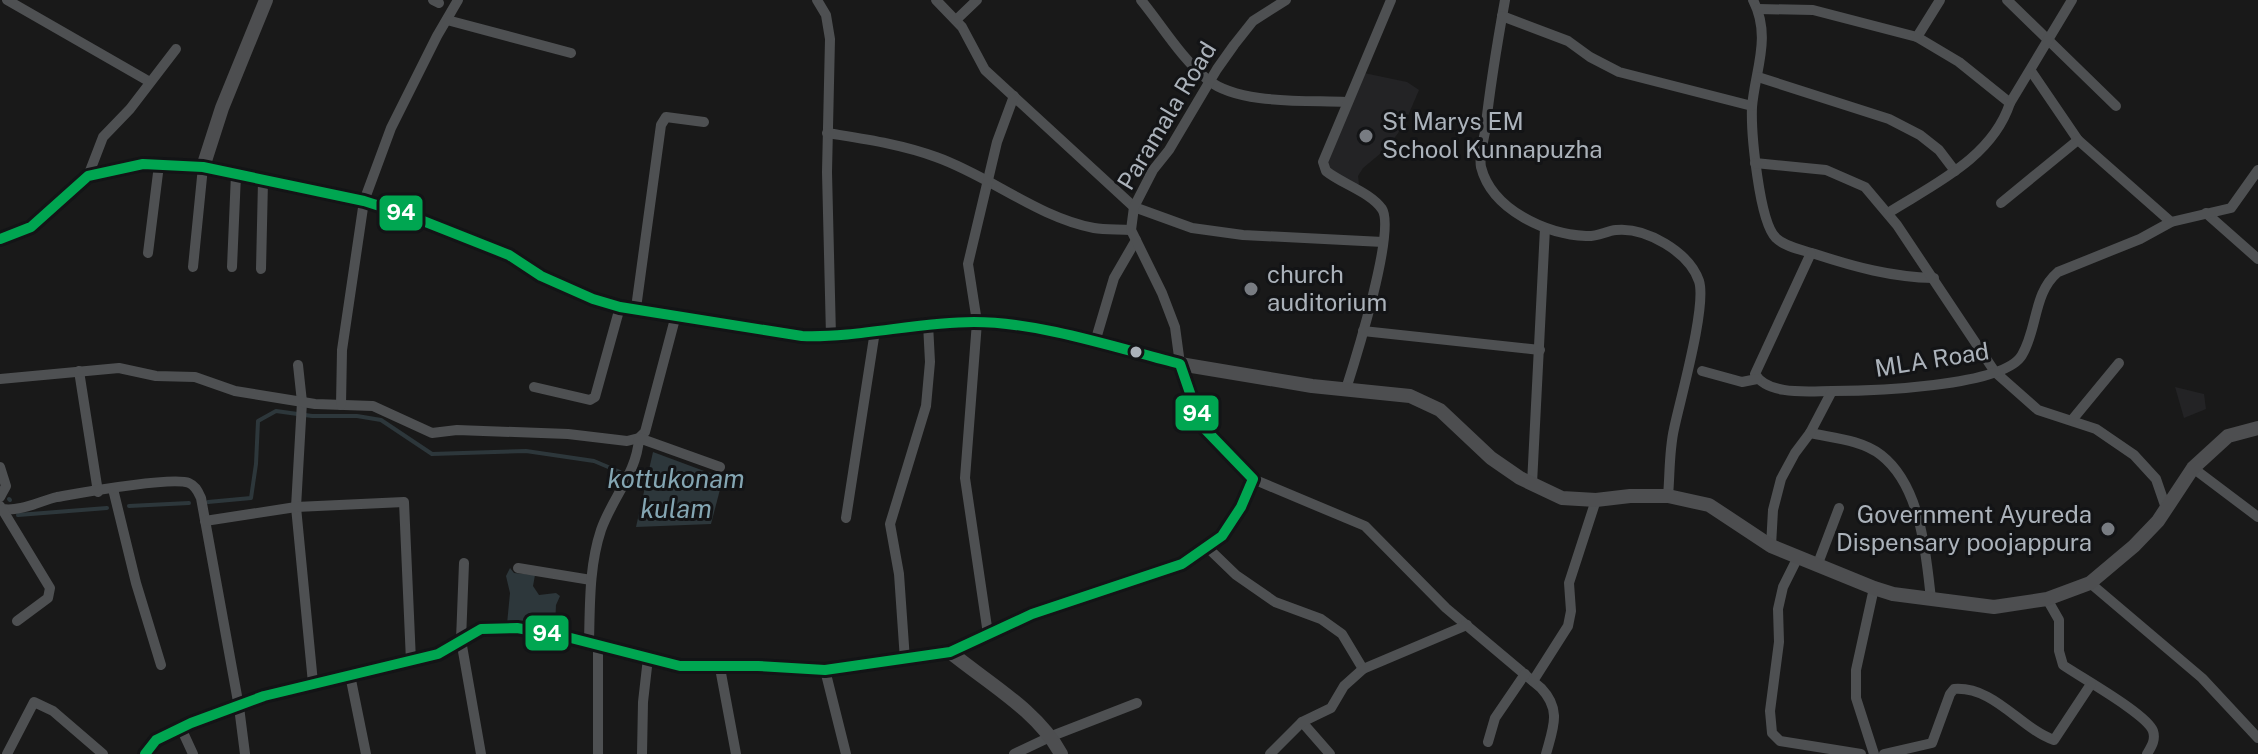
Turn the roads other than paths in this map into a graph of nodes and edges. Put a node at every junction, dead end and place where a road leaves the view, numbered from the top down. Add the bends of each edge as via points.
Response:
1 (7, 0) edge
2 (266, 0) edge
3 (458, 0) edge
4 (817, 0) edge
5 (936, 0) edge
6 (977, 0) edge
7 (1141, 0) edge
8 (1286, 0) edge
9 (1391, 0) edge
10 (1505, 0) edge
11 (1940, 0) edge
12 (2007, 0) edge
13 (2072, 0) edge
14 (1755, 4) edge
15 (1502, 16) junction
16 (447, 20) junction
17 (956, 20) junction
18 (1917, 37) junction
19 (2048, 38) junction
20 (176, 49) dead end
21 (571, 53) dead end
22 (2031, 71) junction
23 (1758, 77) junction
24 (150, 82) junction
25 (1210, 82) junction
26 (1014, 96) junction
27 (1346, 102) junction
28 (2010, 103) junction
29 (1752, 106) junction
30 (2116, 106) dead end
31 (704, 122) dead end
32 (827, 133) junction
33 (2078, 140) junction
34 (1755, 163) junction
35 (159, 165) junction
36 (203, 167) junction
37 (2258, 170) edge
38 (1955, 171) junction
39 (236, 174) junction
40 (88, 176) junction
41 (987, 179) junction
42 (263, 181) junction
43 (364, 201) junction
44 (2001, 203) dead end
45 (1134, 207) junction
46 (1888, 213) junction
47 (2206, 213) junction
48 (2171, 222) junction
49 (1545, 228) junction
50 (1134, 235) junction
51 (0, 239) edge
52 (1383, 242) junction
53 (148, 253) dead end
54 (1811, 253) junction
55 (2258, 259) edge
56 (193, 267) dead end
57 (232, 267) dead end
58 (261, 269) dead end
59 (1934, 278) junction
60 (628, 308) junction
61 (676, 315) junction
62 (977, 322) junction
63 (928, 324) junction
64 (875, 331) junction
65 (1363, 331) junction
66 (831, 336) junction
67 (1095, 342) junction
68 (1540, 350) junction
69 (2119, 363) dead end
70 (1180, 364) junction
71 (298, 365) dead end
72 (79, 371) junction
73 (1702, 371) dead end
74 (1995, 372) junction
75 (0, 379) edge
76 (1757, 379) junction
77 (534, 387) dead end
78 (1346, 389) junction
79 (1832, 391) junction
80 (302, 402) junction
81 (341, 405) junction
82 (2072, 420) junction
83 (2258, 428) edge
84 (1810, 433) junction
85 (639, 438) junction
86 (0, 467) edge
87 (720, 467) dead end
88 (2193, 468) junction
89 (1253, 479) junction
90 (1532, 484) junction
91 (113, 489) junction
92 (98, 492) junction
93 (1668, 496) junction
94 (1596, 500) junction
95 (1, 504) edge
96 (296, 507) junction
97 (1839, 508) dead end
98 (2166, 508) junction
99 (2258, 517) edge
100 (846, 518) dead end
101 (205, 521) junction
102 (1771, 546) junction
103 (1208, 548) junction
104 (1797, 559) junction
105 (464, 563) dead end
106 (1817, 566) junction
107 (518, 568) dead end
108 (591, 580) junction
109 (2090, 583) junction
110 (1874, 588) junction
111 (1931, 599) junction
112 (2047, 599) junction
113 (17, 621) dead end
114 (1467, 625) junction
115 (988, 634) junction
116 (461, 640) junction
117 (594, 643) junction
118 (950, 652) junction
119 (648, 658) junction
120 (905, 660) junction
121 (411, 661) junction
122 (161, 665) dead end
123 (720, 668) junction
124 (1363, 669) junction
125 (825, 670) junction
126 (350, 675) junction
127 (1529, 678) junction
128 (313, 683) junction
129 (2091, 684) junction
130 (1137, 703) dead end
131 (239, 707) junction
132 (1302, 722) junction
133 (181, 728) junction
134 (1052, 736) junction
135 (2258, 738) edge
136 (1488, 742) dead end
137 (7, 754) edge
138 (103, 754) edge
139 (145, 754) edge
140 (193, 754) edge
141 (245, 754) edge
142 (366, 754) edge
143 (481, 754) edge
144 (598, 754) edge
145 (642, 754) edge
146 (736, 754) edge
147 (846, 754) edge
148 (1014, 754) edge
149 (1061, 754) edge
150 (1270, 754) edge
151 (1330, 754) edge
152 (1546, 754) edge
153 (1861, 754) edge
154 (1874, 754) edge
155 (1884, 754) edge
156 (2147, 754) edge

1 - 24 street
2 - 36 street
3 - 16 street
4 - 32 street via 830,39
5 - 17 street
6 - 17 street
7 - 25 street
8 - 25 street, Paramala Road via 1253,21
9 - 27 street
10 - 15 street
11 - 18 street
12 - 19 street
13 - 19 street
14 - 18 street via 1813,10
14 - 23 street via 1761,22
15 - 29 street via 1568,41 1619,72
15 - 49 street via 1480,165 1491,190
16 - 21 street
16 - 43 street via 391,128
17 - 26 street via 985,70
18 - 28 street
19 - 22 street
19 - 30 street
20 - 24 street
22 - 28 street
22 - 33 street
23 - 29 street
23 - 38 street via 1889,119 1929,142
24 - 40 street via 103,137
25 - 27 street via 1244,95
25 - 45 street, Paramala Road
26 - 41 street
26 - 45 street
27 - 52 street via 1323,162 1339,182 1381,207 1386,219
28 - 38 street via 1993,139
29 - 34 street
31 - 60 street via 666,117 661,125
32 - 41 street via 903,146
32 - 66 street
33 - 44 street
33 - 48 street
34 - 46 street via 1826,170 1848,178 1865,187
34 - 54 street via 1772,234
35 - 36 street
35 - 40 street
35 - 53 street
36 - 39 street
36 - 56 street
37 - 47 street, MLA Road via 2231,208
38 - 46 street
39 - 42 street
39 - 57 street
40 - 51 street via 31,227
41 - 50 street via 1071,221
41 - 62 street via 968,264
42 - 43 street
42 - 58 street
43 - 60 street via 509,255 593,299
43 - 81 street via 342,350
45 - 50 street, Paramala Road
45 - 52 street via 1192,228
46 - 59 street
47 - 48 street, MLA Road
47 - 55 street
48 - 74 street, MLA Road via 2058,272 2048,281 2021,358
49 - 68 street
49 - 93 street via 1591,237 1615,230 1644,235 1677,251 1700,283 1673,432
50 - 67 street via 1114,278
50 - 70 street via 1175,327
52 - 65 street
54 - 59 street via 1860,269
54 - 76 street
59 - 74 street
60 - 61 street
60 - 77 street via 595,397
61 - 66 street
61 - 85 street via 645,432
62 - 63 street
62 - 67 street
62 - 115 street via 965,478
63 - 64 street
63 - 120 street via 926,406 890,524
64 - 66 street
64 - 100 street
65 - 68 street
65 - 78 street
67 - 70 street
68 - 90 street
69 - 82 street
70 - 78 street
70 - 89 street via 1201,425
71 - 80 street
72 - 75 street
72 - 80 street via 119,368 195,377 235,391
72 - 92 street
73 - 76 street, MLA Road via 1742,382
74 - 79 street, MLA Road via 1946,384
74 - 82 street via 2038,410
76 - 79 street, MLA Road via 1793,391
78 - 90 street via 1410,396 1440,410 1491,458
79 - 84 street
80 - 81 street
80 - 96 street
81 - 85 street via 373,406 432,433
82 - 98 street via 2134,455 2156,479
83 - 88 street via 2228,436
84 - 102 street via 1781,479
84 - 111 street via 1860,444 1882,455 1895,471 1916,511
85 - 87 street
85 - 108 street via 633,467 601,530
86 - 95 street via 6,486
88 - 98 street
88 - 99 street
89 - 103 street via 1235,517
89 - 114 street via 1365,526
90 - 94 street via 1562,498
91 - 92 street
91 - 101 street via 187,482 201,498
91 - 122 street
92 - 95 street via 11,510
93 - 94 street
93 - 102 street via 1709,505
94 - 127 street via 1569,583 1568,626
95 - 113 street via 50,588 48,598
96 - 101 street
96 - 121 street via 404,502
96 - 128 street
97 - 106 street
98 - 109 street via 2134,546
101 - 131 street
102 - 104 street
103 - 115 street via 1182,564
103 - 124 street via 1275,602 1321,619 1342,634
104 - 106 street
104 - 153 street via 1778,609 1772,733 1780,741
105 - 116 street
106 - 110 street
107 - 108 street
108 - 117 street
109 - 112 street
109 - 135 street via 2202,678
110 - 111 street
110 - 154 street via 1856,670 1856,698
111 - 112 street via 1994,607
112 - 129 street via 2059,620 2063,665
114 - 124 street
114 - 127 street
115 - 118 street
116 - 117 street via 481,629 517,628
116 - 121 street via 438,654
116 - 143 street
117 - 119 street
117 - 144 street
118 - 120 street
118 - 134 street
119 - 123 street
119 - 145 street
120 - 125 street
121 - 126 street
123 - 125 street
123 - 146 street
124 - 132 street via 1331,708
125 - 147 street
126 - 128 street
126 - 142 street
127 - 136 street via 1495,718
127 - 152 street via 1551,698 1555,713
128 - 131 street
129 - 155 street via 2054,740 2005,707 1963,688 1950,694 1932,743
129 - 156 street via 2147,722 2153,731
130 - 134 street
131 - 133 street
131 - 141 street
132 - 150 street
132 - 151 street
133 - 139 street via 156,740
133 - 140 street
134 - 148 street
134 - 149 street
137 - 138 street via 34,702 53,711

